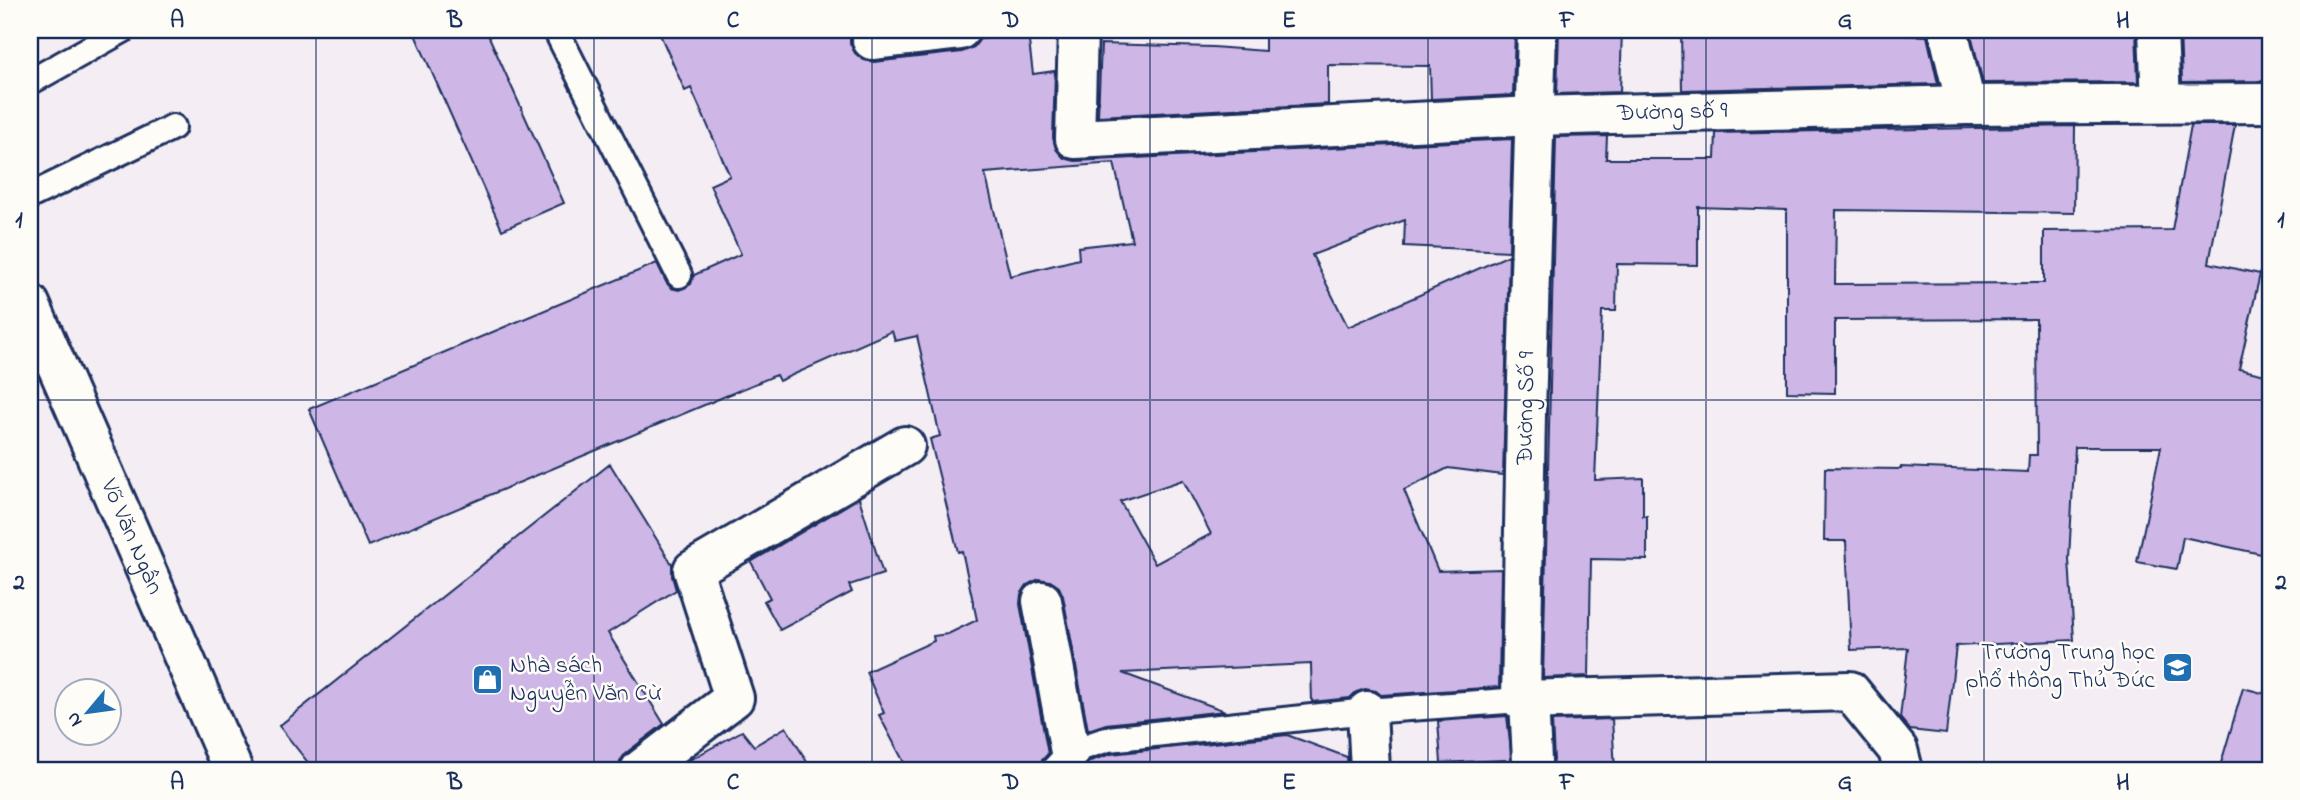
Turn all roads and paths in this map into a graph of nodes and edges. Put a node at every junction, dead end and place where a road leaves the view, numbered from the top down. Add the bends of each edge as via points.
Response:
1 (123, 30) edge
2 (556, 30) edge
3 (960, 30) edge
4 (1078, 30) edge
5 (1537, 30) edge
6 (1948, 30) edge
7 (2158, 30) edge
8 (872, 40) dead end
9 (30, 82) edge
10 (2161, 103) junction
11 (2270, 103) edge
12 (1966, 105) junction
13 (1534, 116) junction
14 (173, 127) dead end
15 (30, 196) edge
16 (679, 275) dead end
17 (30, 304) edge
18 (905, 446) dead end
19 (1042, 601) dead end
20 (1525, 700) junction
21 (1367, 711) junction
22 (1062, 761) edge
23 (1532, 761) dead end
24 (233, 770) edge
25 (640, 770) edge
26 (1370, 770) edge
27 (1903, 770) edge

1 - 9 lane
2 - 16 lane
3 - 8 street
4 - 13 street, Đường số 9 via 1075,139
5 - 13 street, Đường Số 9
6 - 12 street
7 - 10 street
10 - 11 street, Đường số 9
10 - 12 street, Đường số 9
12 - 13 street, Đường số 9
13 - 20 street, Đường Số 9
14 - 15 lane
17 - 24 street, Võ Văn Ngân
18 - 25 street via 693,570 734,698
19 - 22 street
20 - 21 lane
20 - 23 street, Đường Số 9
20 - 27 street via 1850,691 1898,750
21 - 22 lane via 1108,739
21 - 26 street

